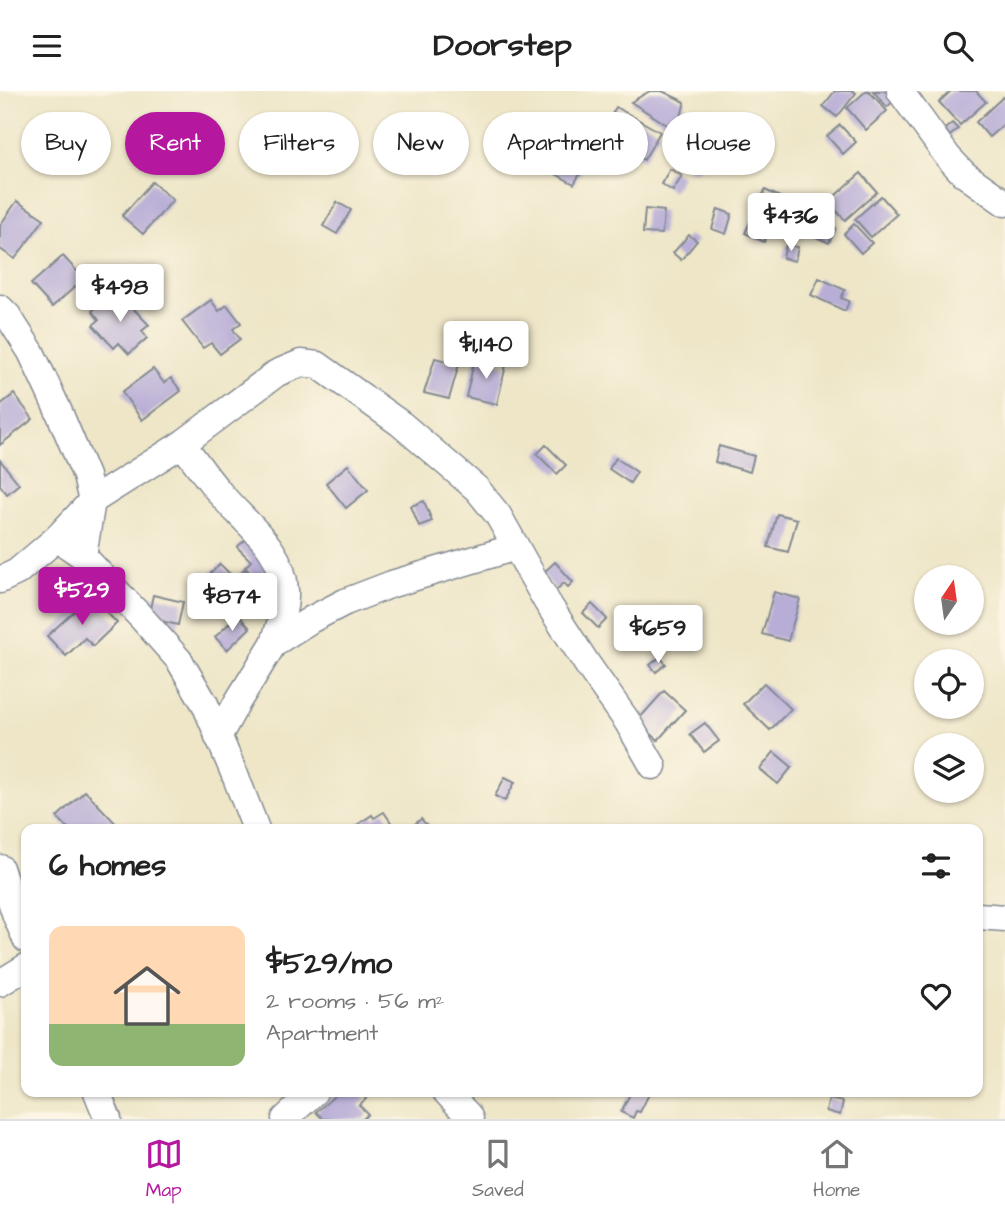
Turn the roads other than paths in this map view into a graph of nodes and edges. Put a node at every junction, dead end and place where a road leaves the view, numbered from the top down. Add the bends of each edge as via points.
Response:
1 (900, 91) edge
2 (1005, 203) edge
3 (0, 308) edge
4 (182, 444) junction
5 (92, 501) junction
6 (57, 538) junction
7 (516, 547) junction
8 (83, 556) junction
9 (0, 580) edge
10 (274, 643) junction
11 (218, 737) junction
12 (653, 766) dead end
13 (254, 824) edge
14 (0, 868) edge
15 (983, 916) edge
16 (1005, 918) edge
17 (21, 928) edge
18 (21, 970) edge
19 (0, 983) edge
20 (99, 1097) edge
21 (309, 1097) edge
22 (451, 1097) edge
23 (108, 1119) edge
24 (285, 1119) edge
25 (470, 1119) edge

1 - 2 street via 948,157
3 - 5 street via 31,352 54,400
4 - 5 street
4 - 7 street via 277,373 301,363 318,365 401,424 477,489
4 - 10 street via 280,565 285,591
5 - 6 street
5 - 8 street
6 - 8 street
6 - 9 street via 17,572
7 - 10 street via 345,602
7 - 12 street
8 - 11 street via 179,660
10 - 11 street
11 - 13 street
14 - 17 street
15 - 16 street
18 - 19 street
20 - 23 street
21 - 24 street
22 - 25 street

